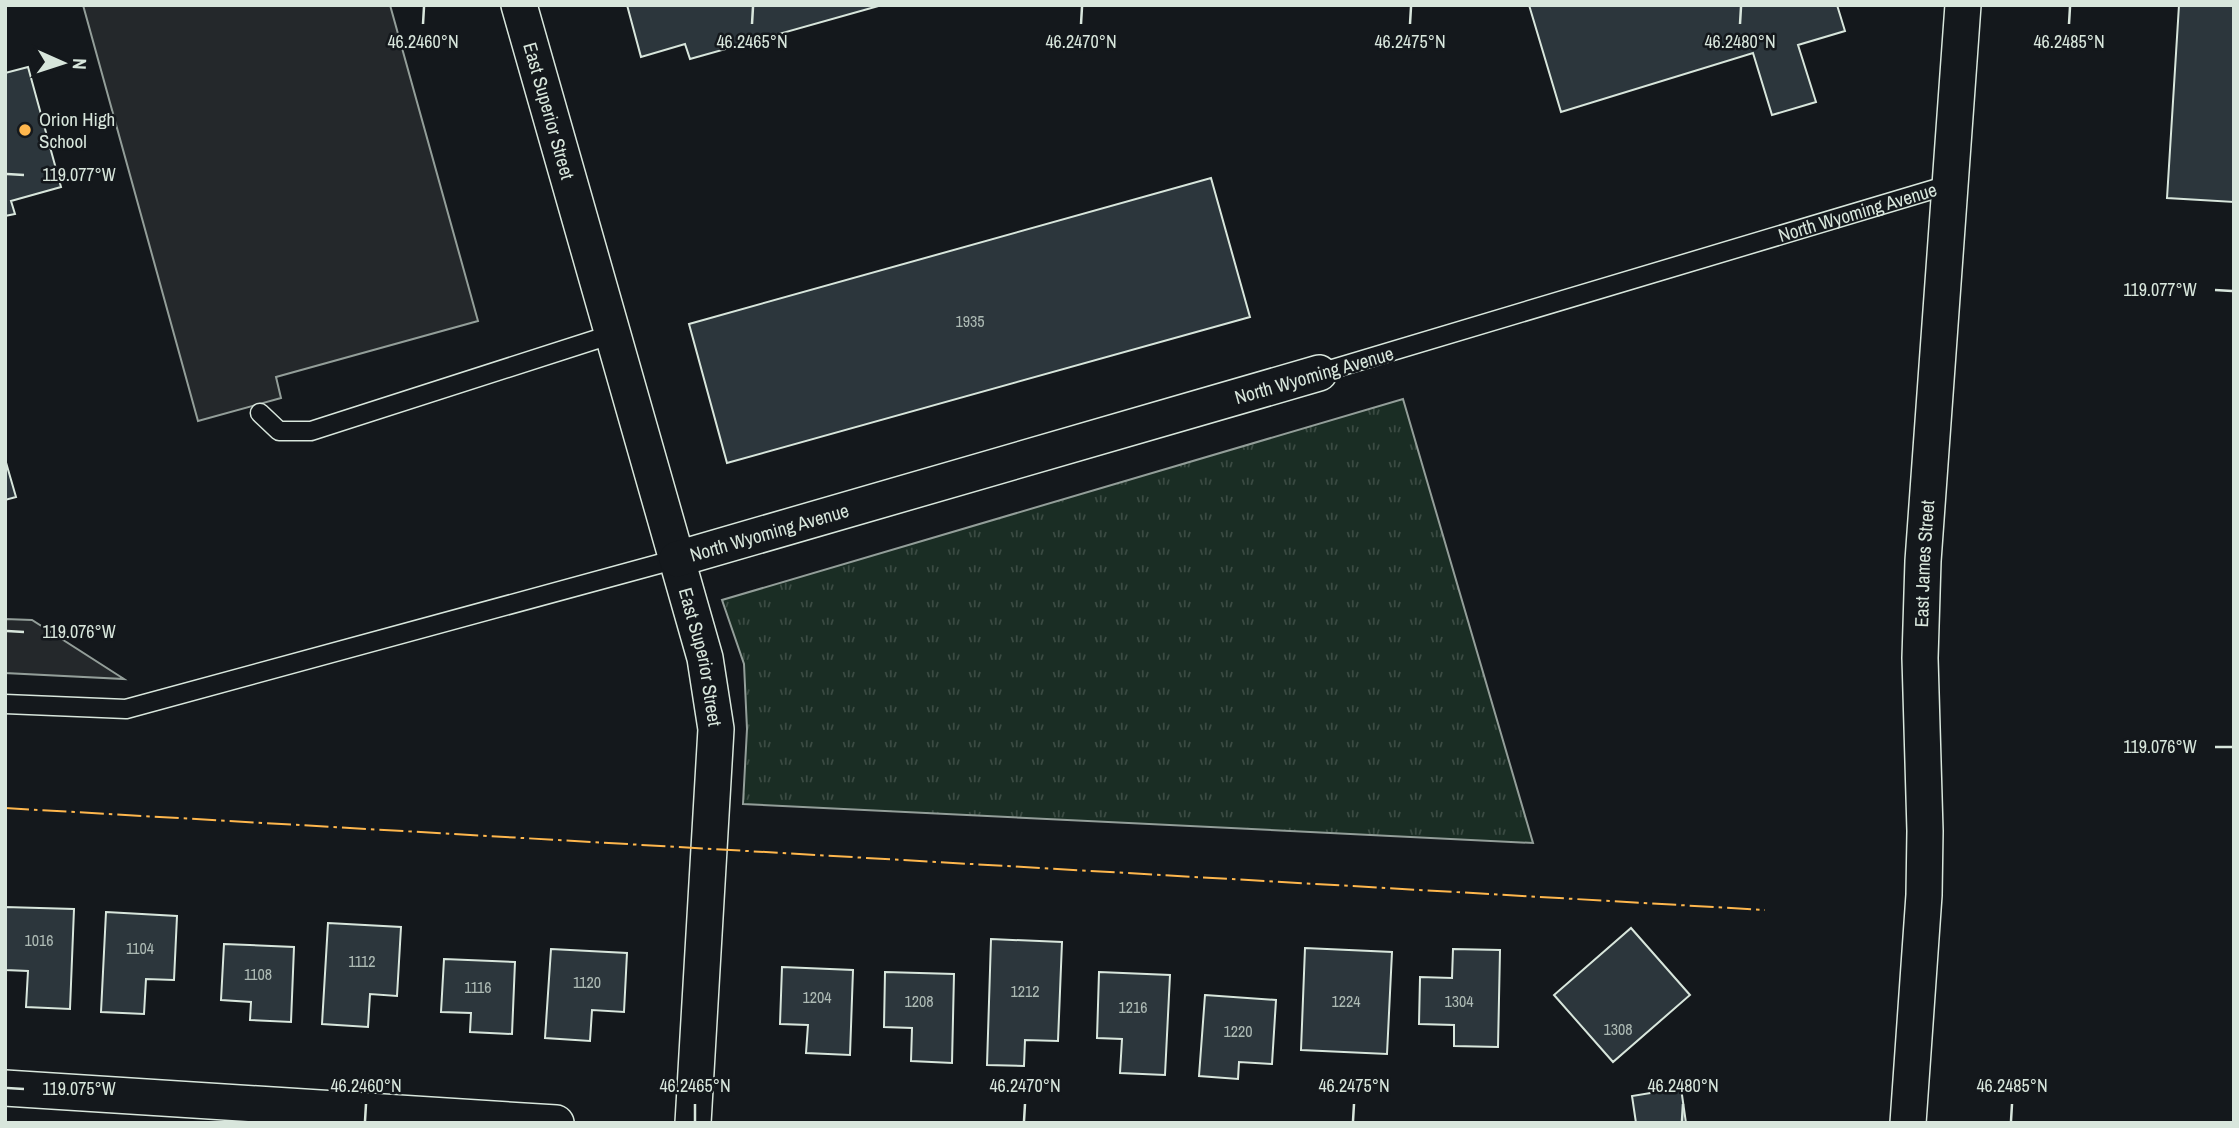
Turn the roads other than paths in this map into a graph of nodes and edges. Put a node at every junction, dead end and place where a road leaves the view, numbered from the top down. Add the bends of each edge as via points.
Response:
1 (519, 5) edge
2 (1963, 5) edge
3 (1948, 185) junction
4 (613, 334) junction
5 (1319, 373) joint
6 (260, 413) dead end
7 (677, 559) junction
8 (5, 704) edge
9 (5, 1088) edge
10 (556, 1123) edge
11 (693, 1123) edge
12 (1908, 1123) edge

1 - 4 street, East Superior Street
2 - 3 street, East James Street
3 - 5 lane, North Wyoming Avenue
3 - 12 street, East James Street via 1923,561 1924,895
4 - 6 lane via 311,431 279,431
4 - 7 street, East Superior Street
5 - 7 street, North Wyoming Avenue
7 - 8 lane via 126,709
7 - 11 street, East Superior Street via 705,658 716,729
9 - 10 street

